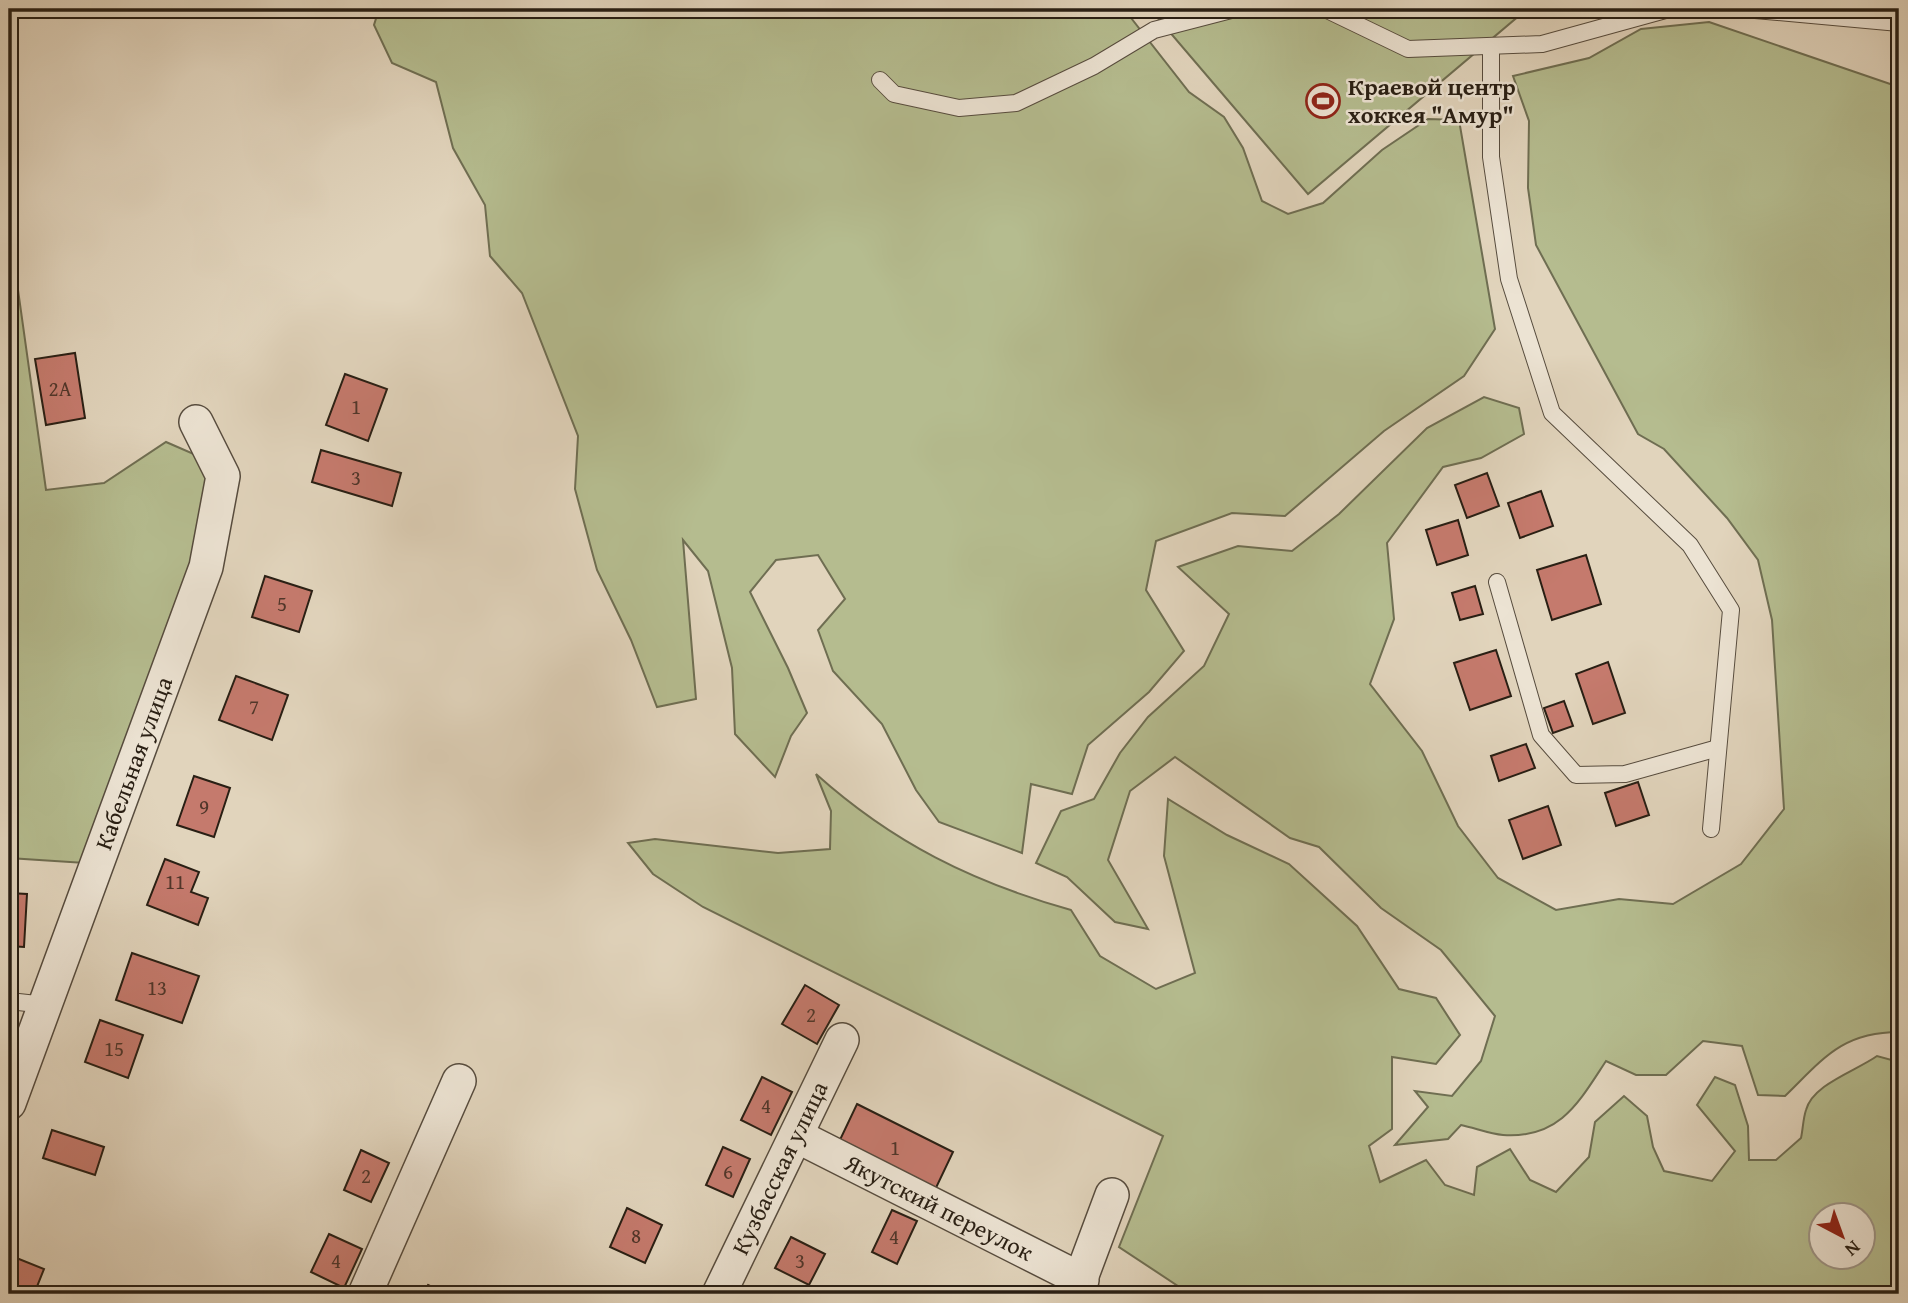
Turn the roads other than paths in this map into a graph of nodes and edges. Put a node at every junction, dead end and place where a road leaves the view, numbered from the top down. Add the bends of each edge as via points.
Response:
1 (1235, 9) edge
2 (1325, 9) edge
3 (1669, 9) edge
4 (1744, 9) edge
5 (1899, 23) edge
6 (1491, 46) junction
7 (880, 80) dead end
8 (196, 422) dead end
9 (1497, 582) dead end
10 (1718, 748) junction
11 (1711, 829) dead end
12 (9, 1001) edge
13 (46, 1005) junction
14 (842, 1040) dead end
15 (459, 1081) dead end
16 (9, 1103) edge
17 (797, 1136) junction
18 (1112, 1195) dead end
19 (1079, 1287) edge
20 (365, 1294) edge
21 (719, 1294) edge

1 - 7 lane via 1154,30 1094,66 1016,103 959,108 894,94
2 - 6 lane via 1408,49
3 - 6 lane via 1542,44
4 - 5 lane
6 - 10 lane via 1491,157 1509,279 1552,413 1690,545 1731,610
8 - 13 street, Кабельная улица via 223,476 206,566
9 - 10 lane via 1541,735 1576,775 1625,774
10 - 11 lane
12 - 13 lane
13 - 16 street, Кабельная улица
14 - 17 street, Кузбасская улица
15 - 20 street
17 - 19 street, Якутский переулок
17 - 21 street, Кузбасская улица
18 - 19 street

